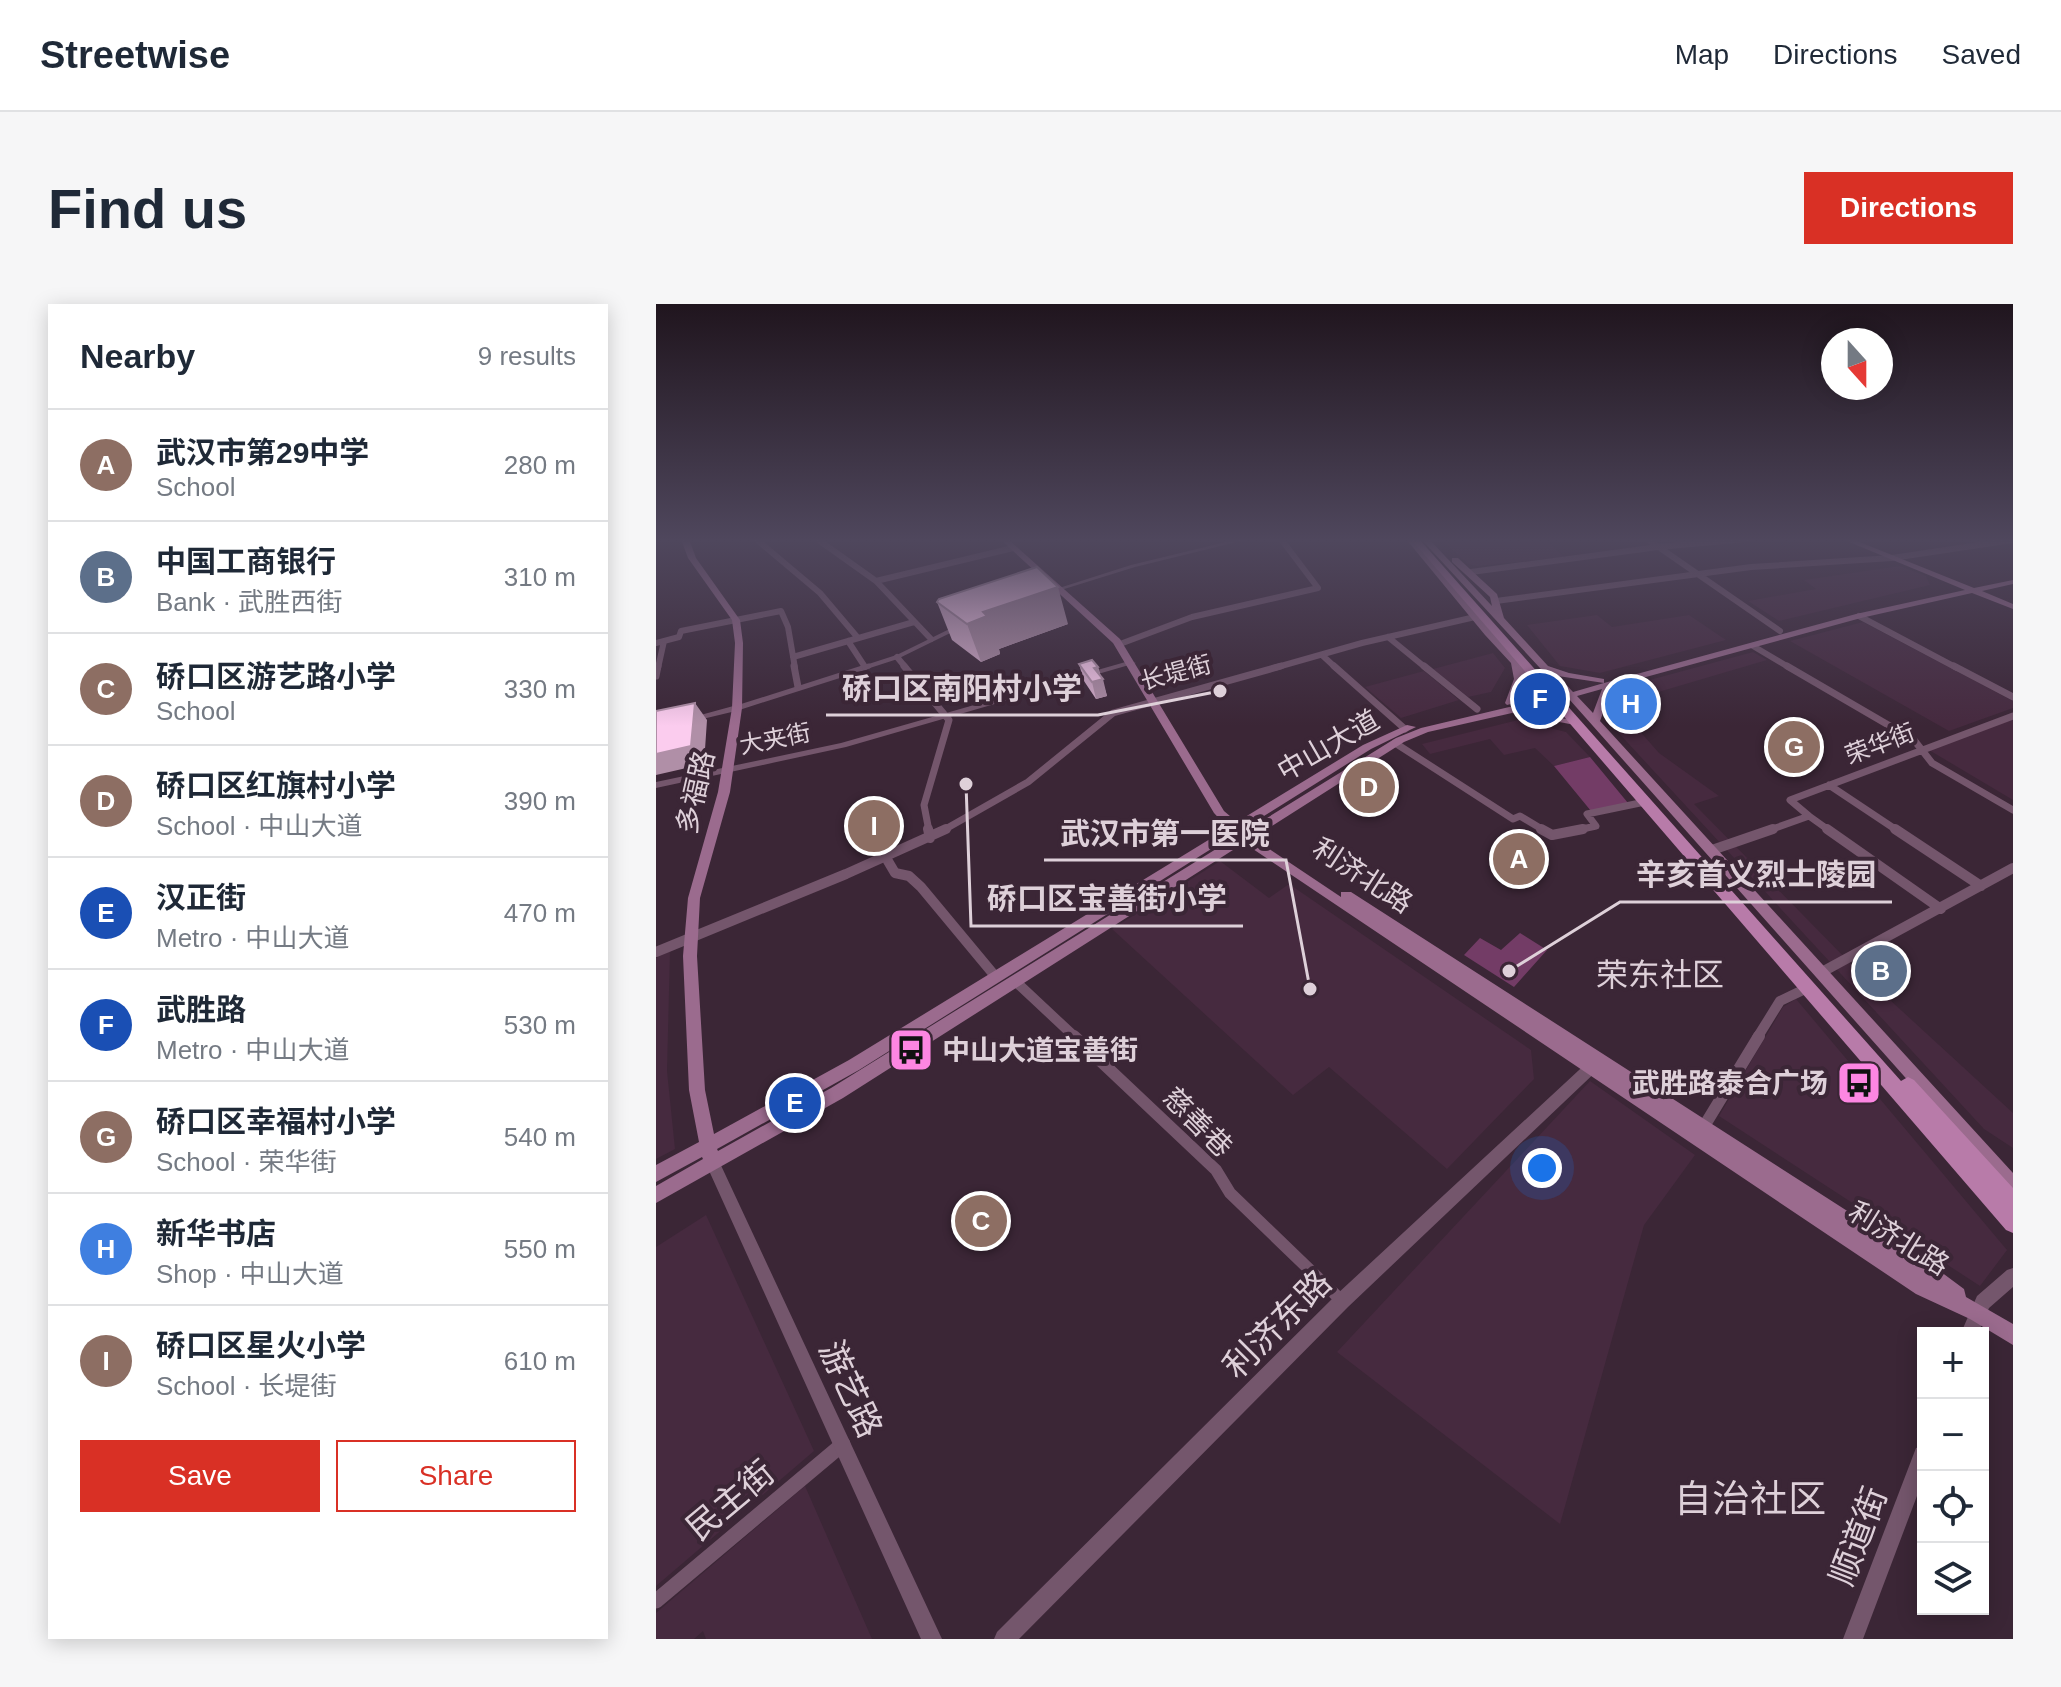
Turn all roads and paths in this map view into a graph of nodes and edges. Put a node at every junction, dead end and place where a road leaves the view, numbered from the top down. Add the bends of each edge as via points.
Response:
1 (723, 601) edge
2 (827, 601) edge
3 (895, 601) edge
4 (1073, 601) edge
5 (1254, 601) edge
6 (1461, 601) edge
7 (1472, 601) edge
8 (1474, 601) edge
9 (1483, 601) edge
10 (1496, 601) edge
11 (1736, 601) edge
12 (1908, 601) edge
13 (1915, 601) edge
14 (1859, 616) junction
15 (1475, 617) junction
16 (736, 620) junction
17 (1500, 620) junction
18 (914, 622) junction
19 (965, 624) edge
20 (1780, 631) junction
21 (1388, 637) junction
22 (858, 638) junction
23 (931, 639) junction
24 (848, 641) junction
25 (660, 642) edge
26 (1120, 644) junction
27 (1753, 646) junction
28 (1322, 655) junction
29 (793, 657) junction
30 (897, 657) junction
31 (1132, 663) junction
32 (1515, 664) junction
33 (1541, 664) junction
34 (865, 667) junction
35 (656, 676) edge
36 (1605, 683) junction
37 (798, 687) junction
38 (1567, 692) junction
39 (1548, 697) junction
40 (2013, 697) edge
41 (1153, 699) junction
42 (1510, 706) junction
43 (737, 708) junction
44 (1477, 709) junction
45 (947, 715) junction
46 (2013, 716) edge
47 (683, 720) edge
48 (1595, 721) junction
49 (1571, 723) junction
50 (1405, 729) junction
51 (1395, 743) junction
52 (1924, 749) junction
53 (727, 768) junction
54 (656, 785) edge
55 (1829, 785) junction
56 (1640, 803) junction
57 (2013, 810) edge
58 (1809, 816) junction
59 (1241, 832) junction
60 (930, 838) junction
61 (1712, 850) junction
62 (885, 856) junction
63 (2013, 868) edge
64 (1981, 886) junction
65 (1941, 909) junction
66 (691, 937) junction
67 (656, 952) edge
68 (1822, 972) junction
69 (995, 976) junction
70 (1015, 981) junction
71 (1803, 990) junction
72 (1595, 1064) junction
73 (1703, 1128) junction
74 (710, 1156) junction
75 (656, 1174) edge
76 (2013, 1186) edge
77 (656, 1195) edge
78 (2013, 1203) edge
79 (2013, 1223) edge
80 (2013, 1236) edge
81 (2013, 1276) edge
82 (1342, 1301) junction
83 (1977, 1312) junction
84 (1971, 1327) edge
85 (2013, 1335) edge
86 (843, 1444) junction
87 (1917, 1471) edge
88 (656, 1601) edge
89 (932, 1639) edge
90 (1004, 1639) edge
91 (1853, 1639) edge

1 - 16 main road
2 - 22 street
3 - 18 street
4 - 26 main road, 利济北路
5 - 26 street via 1167,623
6 - 15 main road
7 - 79 main road
8 - 78 main road
9 - 17 main road
10 - 17 main road
11 - 20 street
12 - 20 main road, 中山大道
13 - 14 main road, 中山大道
14 - 27 main road, 中山大道
14 - 40 street
15 - 21 street, 长堤街
15 - 32 main road
16 - 25 street via 681,631 679,637
16 - 29 street via 781,611
16 - 43 main road, 多福路
17 - 33 main road
18 - 22 street
18 - 23 street
19 - 23 street
20 - 36 main road, 中山大道
21 - 28 street, 长堤街
21 - 44 street
22 - 24 street
23 - 30 street
24 - 29 street
24 - 34 street
25 - 35 street
26 - 31 main road, 利济北路
27 - 36 main road, 中山大道
27 - 52 street
28 - 41 street, 长堤街
28 - 50 street
29 - 37 street
30 - 34 street
30 - 45 street
31 - 41 main road, 利济北路
31 - 45 street, 大夹街
32 - 39 main road
32 - 42 main road via 1520,683
33 - 36 main road via 1567,676
33 - 38 main road
34 - 37 street
36 - 38 main road, 中山大道
36 - 48 main road
37 - 43 street
38 - 39 main road, 中山大道
38 - 48 main road
39 - 42 main road, 中山大道
39 - 49 main road
41 - 59 main road, 利济北路 via 1220,813
41 - 60 street, 长堤街 via 1092,726 1029,782
42 - 44 main road, 中山大道
42 - 49 main road
42 - 51 main road, 中山大道
43 - 47 street
43 - 53 main road, 多福路
44 - 50 main road, 中山大道
45 - 53 street, 大夹街 via 792,758
45 - 60 street via 924,805
46 - 52 street, 荣华街
48 - 61 main road
49 - 56 main road
50 - 59 main road, 中山大道 via 1367,747
51 - 56 street via 1513,819 1520,816 1552,835 1596,826 1587,814
51 - 59 main road, 中山大道
52 - 55 street, 荣华街
52 - 57 street via 1932,763
53 - 54 street, 大夹街
53 - 66 main road, 多福路 via 694,898
55 - 58 street, 荣华街 via 1790,800
55 - 64 street
56 - 71 main road
58 - 61 street
58 - 65 street
59 - 69 main road, 中山大道
59 - 70 main road, 中山大道
59 - 72 main road, 利济北路 via 1254,846
60 - 62 street, 长堤街
61 - 68 main road
62 - 66 street, 长堤街
62 - 69 street via 895,873 921,887
63 - 64 street
64 - 65 street
65 - 68 street
66 - 67 street, 长堤街
66 - 74 main road, 多福路 via 700,1116
68 - 76 main road
69 - 74 main road, 中山大道
70 - 74 main road, 中山大道 via 837,1093
70 - 82 street, 慈善巷 via 1216,1170 1230,1193
71 - 73 street via 1780,1001
71 - 80 main road
72 - 73 main road, 利济北路
72 - 82 street, 利济东路
72 - 83 main road, 利济北路 via 1923,1287
73 - 83 main road, 利济北路
74 - 75 main road, 中山大道
74 - 77 main road, 中山大道
74 - 86 street, 游艺路
81 - 83 street
82 - 90 street, 利济东路
83 - 84 street
83 - 85 main road, 利济北路
86 - 88 street, 民主街
86 - 89 street, 游艺路
87 - 91 street, 顺道街

